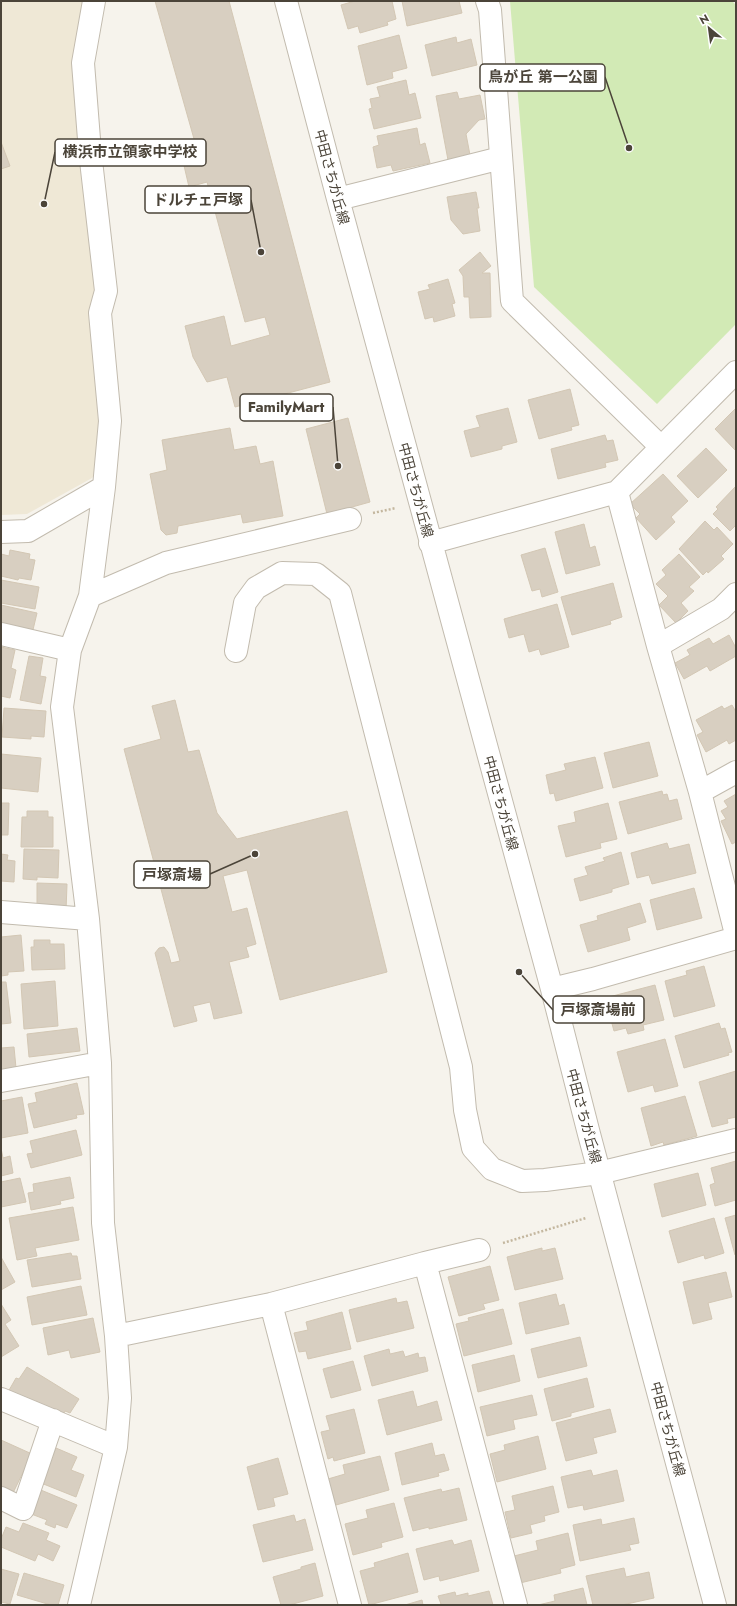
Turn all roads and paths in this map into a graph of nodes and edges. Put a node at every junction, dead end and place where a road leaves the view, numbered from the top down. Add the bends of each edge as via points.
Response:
1 (94, 1) edge
2 (286, 1) edge
3 (487, 1) edge
4 (501, 158) junction
5 (338, 199) junction
6 (736, 372) edge
7 (661, 447) junction
8 (104, 487) junction
9 (617, 492) junction
10 (419, 502) junction
11 (350, 519) joint
12 (1, 532) edge
13 (430, 543) junction
14 (736, 594) edge
15 (90, 596) junction
16 (1, 634) edge
17 (658, 646) junction
18 (70, 650) junction
19 (236, 651) dead end
20 (736, 772) edge
21 (700, 792) junction
22 (1, 912) edge
23 (88, 920) junction
24 (736, 934) edge
25 (736, 938) edge
26 (552, 989) junction
27 (100, 1063) junction
28 (1, 1081) edge
29 (736, 1140) edge
30 (599, 1173) junction
31 (610, 1210) junction
32 (479, 1250) joint
33 (425, 1263) junction
34 (270, 1304) junction
35 (116, 1336) junction
36 (1, 1399) edge
37 (53, 1420) junction
38 (116, 1447) junction
39 (1, 1498) edge
40 (79, 1605) edge
41 (350, 1605) edge
42 (516, 1605) edge
43 (715, 1605) edge

1 - 8 street via 83,62 90,152 106,291 100,313 110,421
2 - 5 street, 中田さちが丘線
3 - 4 street via 490,10
4 - 5 street
4 - 7 street via 512,301
5 - 10 street, 中田さちが丘線
6 - 7 street
7 - 9 street
8 - 12 street via 28,531
8 - 15 street
9 - 13 street
9 - 17 street
10 - 11 path
10 - 13 street, 中田さちが丘線
11 - 15 street via 166,563
13 - 26 street, 中田さちが丘線
14 - 17 street via 721,609
15 - 18 street
16 - 18 street
17 - 21 street
18 - 23 street via 62,707
19 - 30 street via 246,603 256,588 282,573 316,574 340,593 461,1067 465,1110 473,1148 492,1170 522,1181
20 - 21 street
21 - 24 street
22 - 23 street
23 - 27 street
25 - 26 street
26 - 30 street, 中田さちが丘線
27 - 28 street
27 - 35 street via 102,1223
29 - 30 street
30 - 31 street, 中田さちが丘線
31 - 32 path
31 - 43 street, 中田さちが丘線
32 - 33 street
33 - 34 street
33 - 42 street
34 - 35 street
34 - 41 street
35 - 38 street via 120,1398
36 - 37 street
37 - 38 street
37 - 39 street via 23,1509
38 - 40 street

